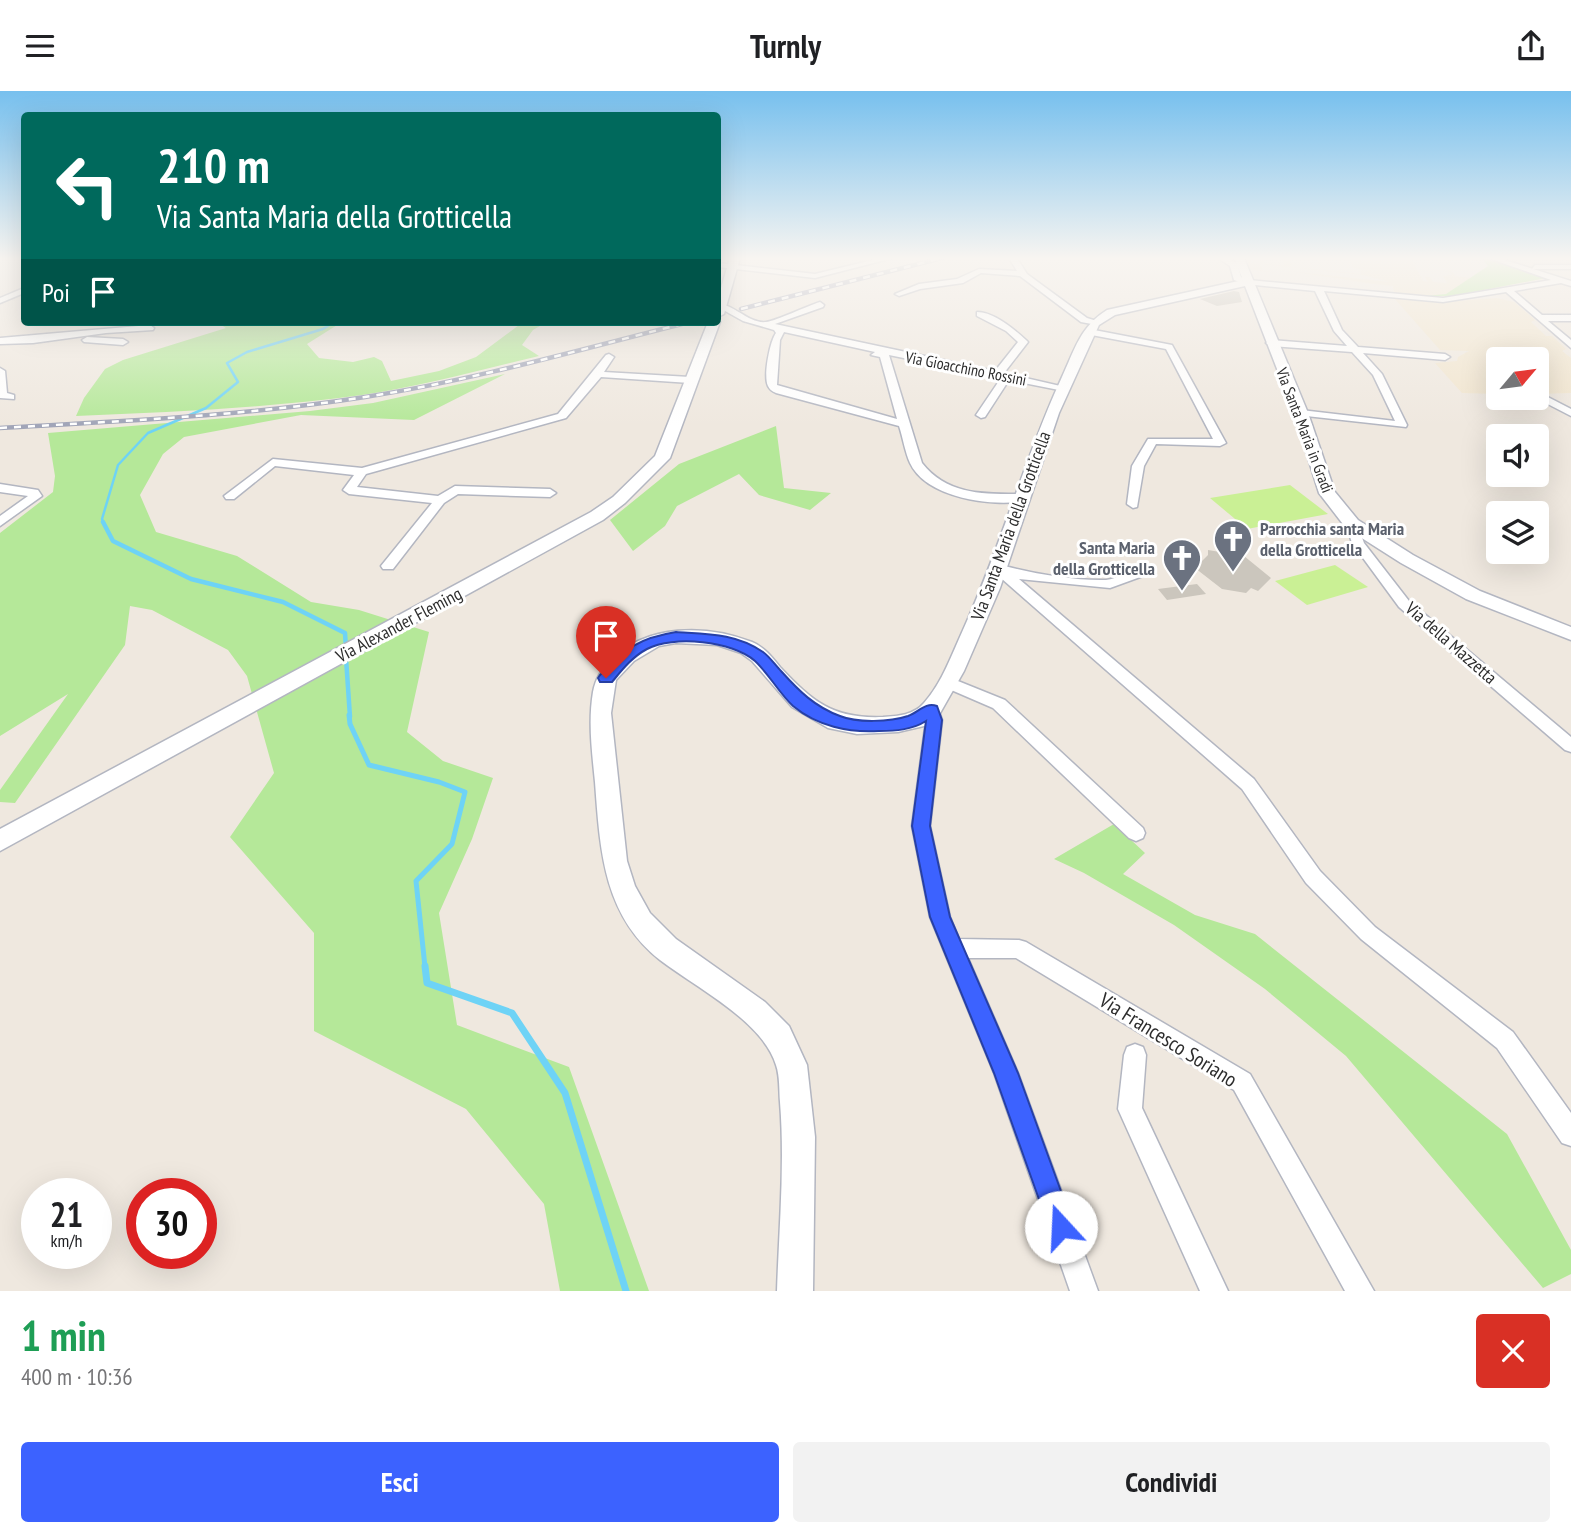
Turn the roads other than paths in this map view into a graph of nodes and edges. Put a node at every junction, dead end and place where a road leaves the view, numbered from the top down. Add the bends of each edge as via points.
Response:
1 (796, 314) edge
2 (980, 314) dead end
3 (1076, 314) edge
4 (1108, 314) edge
5 (1260, 314) edge
6 (1330, 314) edge
7 (1537, 314) edge
8 (721, 318) edge
9 (721, 318) edge
10 (786, 318) junction
11 (1542, 318) junction
12 (1571, 318) edge
13 (743, 319) junction
14 (713, 326) edge
15 (150, 328) dead end
16 (1091, 328) junction
17 (773, 332) junction
18 (804, 335) junction
19 (77, 336) junction
20 (0, 341) edge
21 (123, 342) dead end
22 (1271, 343) junction
23 (1571, 345) edge
24 (1356, 350) junction
25 (881, 356) junction
26 (609, 357) dead end
27 (1445, 357) dead end
28 (0, 371) edge
29 (598, 374) junction
30 (1002, 375) junction
31 (690, 380) junction
32 (1064, 388) junction
33 (10, 397) dead end
34 (1549, 401) edge
35 (1301, 413) junction
36 (1571, 413) edge
37 (981, 415) dead end
38 (905, 424) junction
39 (362, 473) junction
40 (0, 488) edge
41 (550, 493) dead end
42 (230, 495) dead end
43 (1021, 498) junction
44 (440, 501) junction
45 (1133, 504) dead end
46 (0, 522) edge
47 (1352, 524) junction
48 (1387, 547) junction
49 (1365, 554) junction
50 (388, 566) dead end
51 (998, 568) junction
52 (1138, 573) dead end
53 (1571, 634) edge
54 (948, 682) junction
55 (931, 710) junction
56 (1571, 746) edge
57 (1136, 833) dead end
58 (0, 841) edge
59 (954, 948) junction
60 (1135, 1055) dead end
61 (1567, 1122) edge
62 (1080, 1287) edge
63 (795, 1291) edge
64 (1214, 1291) edge
65 (1360, 1291) edge

1 - 10 street
2 - 30 street via 1023,341
3 - 16 street
4 - 16 main road
5 - 22 main road, Via Santa Maria in Gradi
6 - 24 street
7 - 11 street
8 - 13 street
9 - 13 street
10 - 13 street
10 - 17 street
10 - 18 street via 791,328
11 - 12 street
11 - 23 street
13 - 17 street, Via Gioacchino Rossini
14 - 31 main road, Via Alexander Fleming
15 - 19 street
16 - 32 main road, Via Santa Maria della Grotticella
16 - 45 street via 1169,347 1220,443 1152,441 1138,466
17 - 18 street, Via Gioacchino Rossini
17 - 38 street via 774,387
18 - 25 street, Via Gioacchino Rossini
19 - 20 street
19 - 21 street
22 - 24 street
22 - 35 main road, Via Santa Maria in Gradi
24 - 27 street
24 - 35 street via 1377,374 1402,425
25 - 30 street, Via Gioacchino Rossini via 904,356
25 - 38 street
26 - 29 street
28 - 33 street via 2,395
29 - 31 street
29 - 39 street via 562,417
30 - 32 street, Via Gioacchino Rossini
30 - 37 street
31 - 58 main road, Via Alexander Fleming via 662,458 619,500 552,542
32 - 43 main road, Via Santa Maria della Grotticella
34 - 36 street
35 - 47 main road, Via Santa Maria in Gradi via 1327,493
38 - 43 street via 916,464 930,480 954,493
39 - 42 street via 273,462
39 - 44 street via 349,490
40 - 46 street via 36,496
41 - 44 street via 455,490
43 - 51 main road, Via Santa Maria della Grotticella
44 - 50 street
47 - 48 main road, Via Santa Maria in Gradi
47 - 49 street, Via della Mazzetta
48 - 49 street
48 - 53 main road, Via Santa Maria in Gradi via 1472,595
49 - 56 street, Via della Mazzetta via 1404,604
51 - 52 street via 1023,576 1110,584
51 - 54 main road, Via Santa Maria della Grotticella
51 - 61 street via 1248,784 1313,877 1368,933 1505,1040
54 - 55 main road, Via Santa Maria della Grotticella
54 - 57 street via 999,705
55 - 59 street via 934,720 921,826 940,917
55 - 63 main road via 898,725 836,722 800,702 759,656 718,639 656,640 627,656 606,678 600,713 614,861 623,889 641,921 666,948 755,1012 778,1036 792,1065 799,1137
59 - 62 street via 1006,1073
59 - 65 street, Via Francesco Soriano via 1018,949 1242,1083
60 - 64 street via 1130,1109

